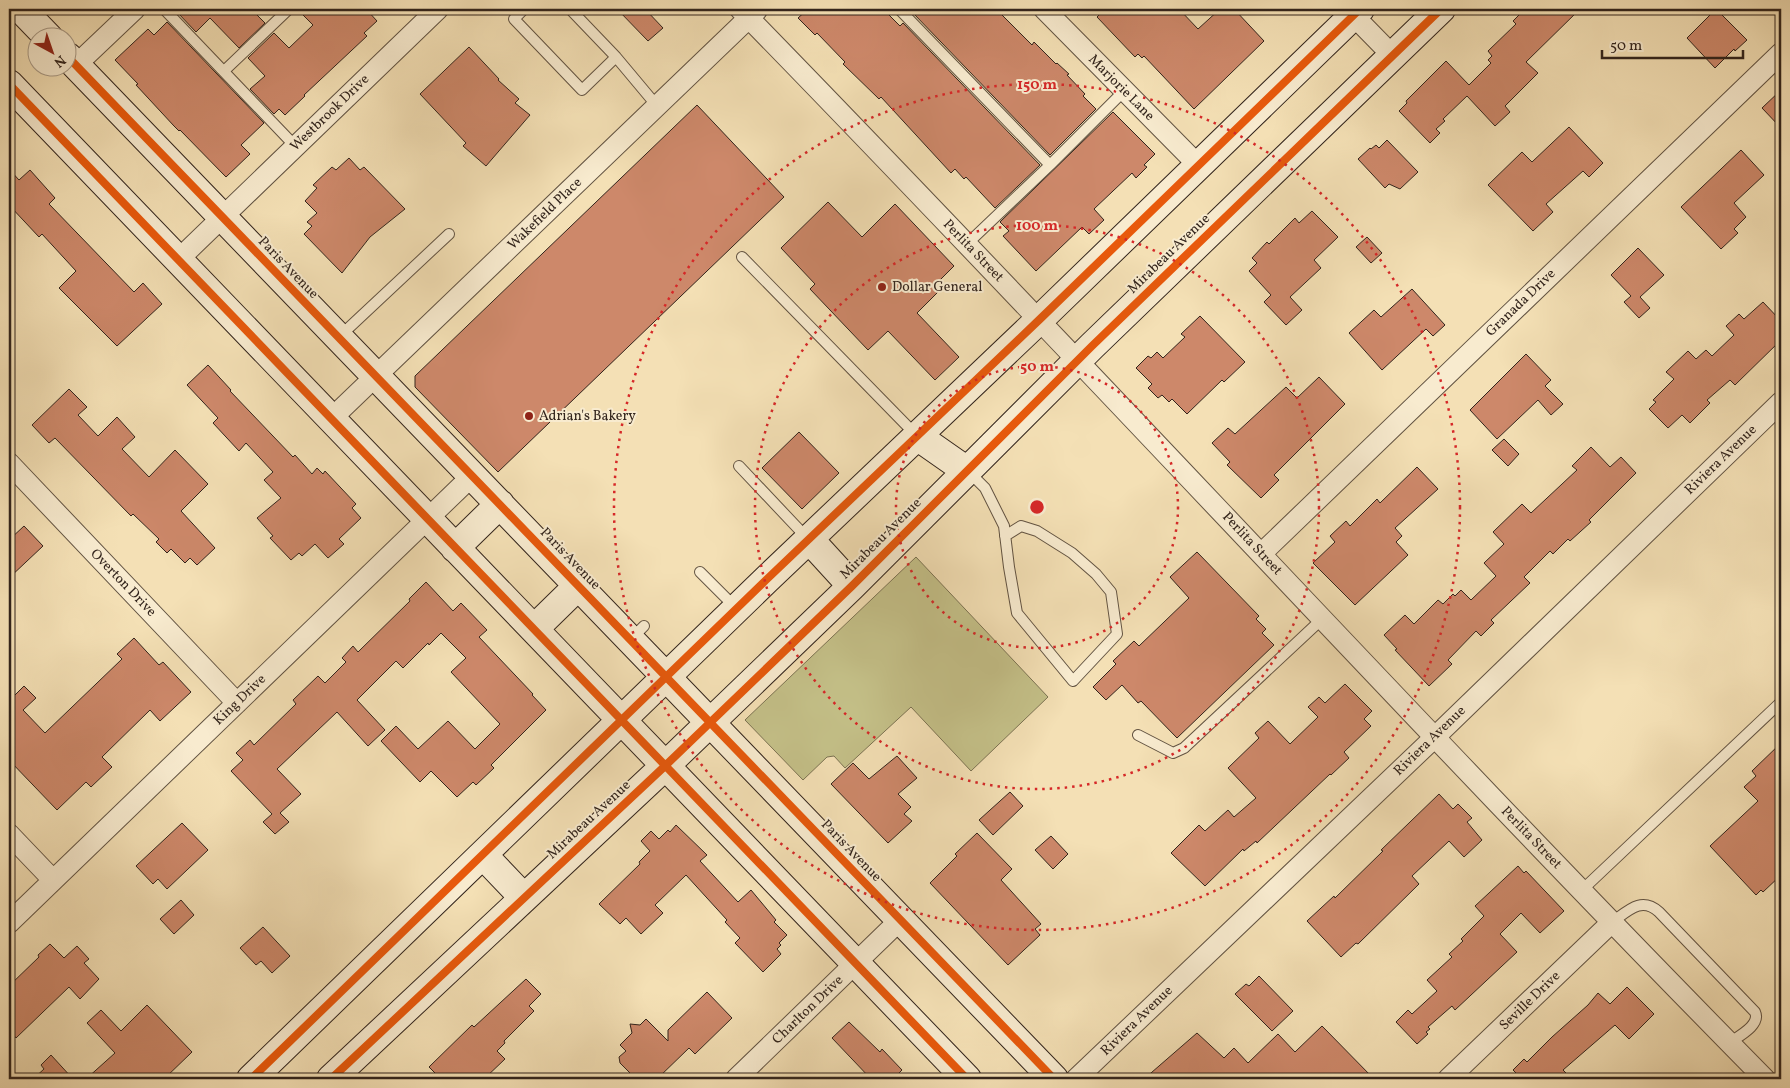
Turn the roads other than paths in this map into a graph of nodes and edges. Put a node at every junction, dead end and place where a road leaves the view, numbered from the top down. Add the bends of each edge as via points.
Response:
1 (21, 9) edge
2 (136, 9) edge
3 (164, 9) edge
4 (288, 9) edge
5 (438, 9) edge
6 (524, 9) edge
7 (570, 9) edge
8 (898, 9) edge
9 (1044, 9) edge
10 (1441, 9) edge
11 (1354, 11) edge
12 (749, 12) edge
13 (39, 28) edge
14 (1781, 53) edge
15 (1392, 55) junction
16 (78, 56) edge
17 (616, 57) junction
18 (78, 67) edge
19 (224, 71) junction
20 (9, 84) edge
21 (1124, 91) junction
22 (657, 106) junction
23 (295, 146) junction
24 (1050, 165) junction
25 (1199, 166) junction
26 (222, 216) junction
27 (449, 234) dead end
28 (966, 244) junction
29 (742, 257) dead end
30 (178, 260) junction
31 (1039, 320) junction
32 (338, 338) junction
33 (1078, 360) junction
34 (376, 376) junction
35 (1781, 402) edge
36 (331, 419) junction
37 (917, 436) junction
38 (9, 463) edge
39 (740, 466) dead end
40 (967, 470) junction
41 (472, 476) junction
42 (500, 504) junction
43 (427, 519) junction
44 (1005, 536) junction
45 (808, 539) junction
46 (455, 548) junction
47 (1261, 554) junction
48 (700, 572) dead end
49 (578, 586) junction
50 (852, 586) junction
51 (736, 609) junction
52 (1322, 619) junction
53 (534, 629) junction
54 (666, 677) junction
55 (1781, 702) edge
56 (237, 703) junction
57 (621, 721) junction
58 (709, 722) junction
59 (1138, 735) dead end
60 (1435, 737) junction
61 (665, 766) junction
62 (9, 834) edge
63 (483, 855) junction
64 (53, 880) junction
65 (1581, 891) junction
66 (524, 898) junction
67 (900, 920) junction
68 (9, 923) edge
69 (1611, 923) junction
70 (856, 964) junction
71 (1729, 1043) junction
72 (251, 1079) edge
73 (331, 1079) edge
74 (736, 1079) edge
75 (966, 1079) edge
76 (1054, 1079) edge
77 (1076, 1079) edge
78 (1448, 1079) edge
79 (1765, 1079) edge

1 - 13 street
2 - 16 street
3 - 19 lane
4 - 19 lane
5 - 23 street, Westbrook Drive
6 - 17 lane via 514,20 582,90
7 - 17 lane
8 - 24 lane
9 - 21 street, Marjorie Lane
10 - 15 street, Mirabeau Avenue
11 - 15 street
11 - 25 street
12 - 22 street, Wakefield Place
12 - 28 street, Perlita Street
14 - 47 street, Granada Drive
15 - 33 street, Mirabeau Avenue
17 - 22 lane
18 - 26 street, Paris Avenue
19 - 23 lane
20 - 30 street
21 - 24 lane
21 - 25 street, Marjorie Lane
22 - 34 street, Wakefield Place
23 - 26 street, Westbrook Drive
24 - 28 lane
25 - 31 street
26 - 30 street, Westbrook Drive
26 - 32 street, Paris Avenue
27 - 32 lane
28 - 31 street, Perlita Street
29 - 37 lane
30 - 36 street
31 - 33 street, Perlita Street
31 - 37 street
32 - 34 street, Paris Avenue
33 - 40 street, Mirabeau Avenue
33 - 47 street, Perlita Street
34 - 36 street, Wakefield Place
34 - 41 street, Paris Avenue
35 - 60 street, Riviera Avenue
36 - 43 street
37 - 40 street
37 - 45 street
38 - 56 street, Overton Drive
39 - 45 lane
40 - 44 lane via 985,488 1004,526
40 - 50 street, Mirabeau Avenue
41 - 42 street, Paris Avenue
41 - 43 street, King Drive
42 - 46 street
42 - 49 street, Paris Avenue
43 - 46 street
43 - 56 street, King Drive
44 - 44 lane via 1017,613 1072,681 1116,634 1111,592 1072,553 1037,531 1021,526
45 - 50 street
45 - 51 street
46 - 53 street
47 - 52 street, Perlita Street
48 - 51 lane
49 - 53 street
49 - 54 street, Paris Avenue via 637,633
50 - 58 street, Mirabeau Avenue
51 - 54 street
52 - 59 lane via 1184,748 1173,753
52 - 60 street, Perlita Street
53 - 57 street
54 - 57 street
54 - 58 street, Paris Avenue
55 - 65 lane
56 - 64 street, King Drive
57 - 61 street
57 - 63 street
58 - 61 street, Mirabeau Avenue
58 - 67 street, Paris Avenue
60 - 65 street, Perlita Street
60 - 77 street, Riviera Avenue
61 - 66 street, Mirabeau Avenue
61 - 70 street
62 - 64 street
63 - 66 street
63 - 72 street
64 - 68 street, King Drive
65 - 69 street, Perlita Street
66 - 73 street, Mirabeau Avenue
67 - 70 street, Charlton Drive
67 - 76 street, Paris Avenue
69 - 71 street, Perlita Street
69 - 71 lane via 1639,904 1647,904 1659,912 1756,1012 1755,1023
69 - 78 street, Seville Drive
70 - 74 street, Charlton Drive
70 - 75 street
71 - 79 street, Perlita Street

